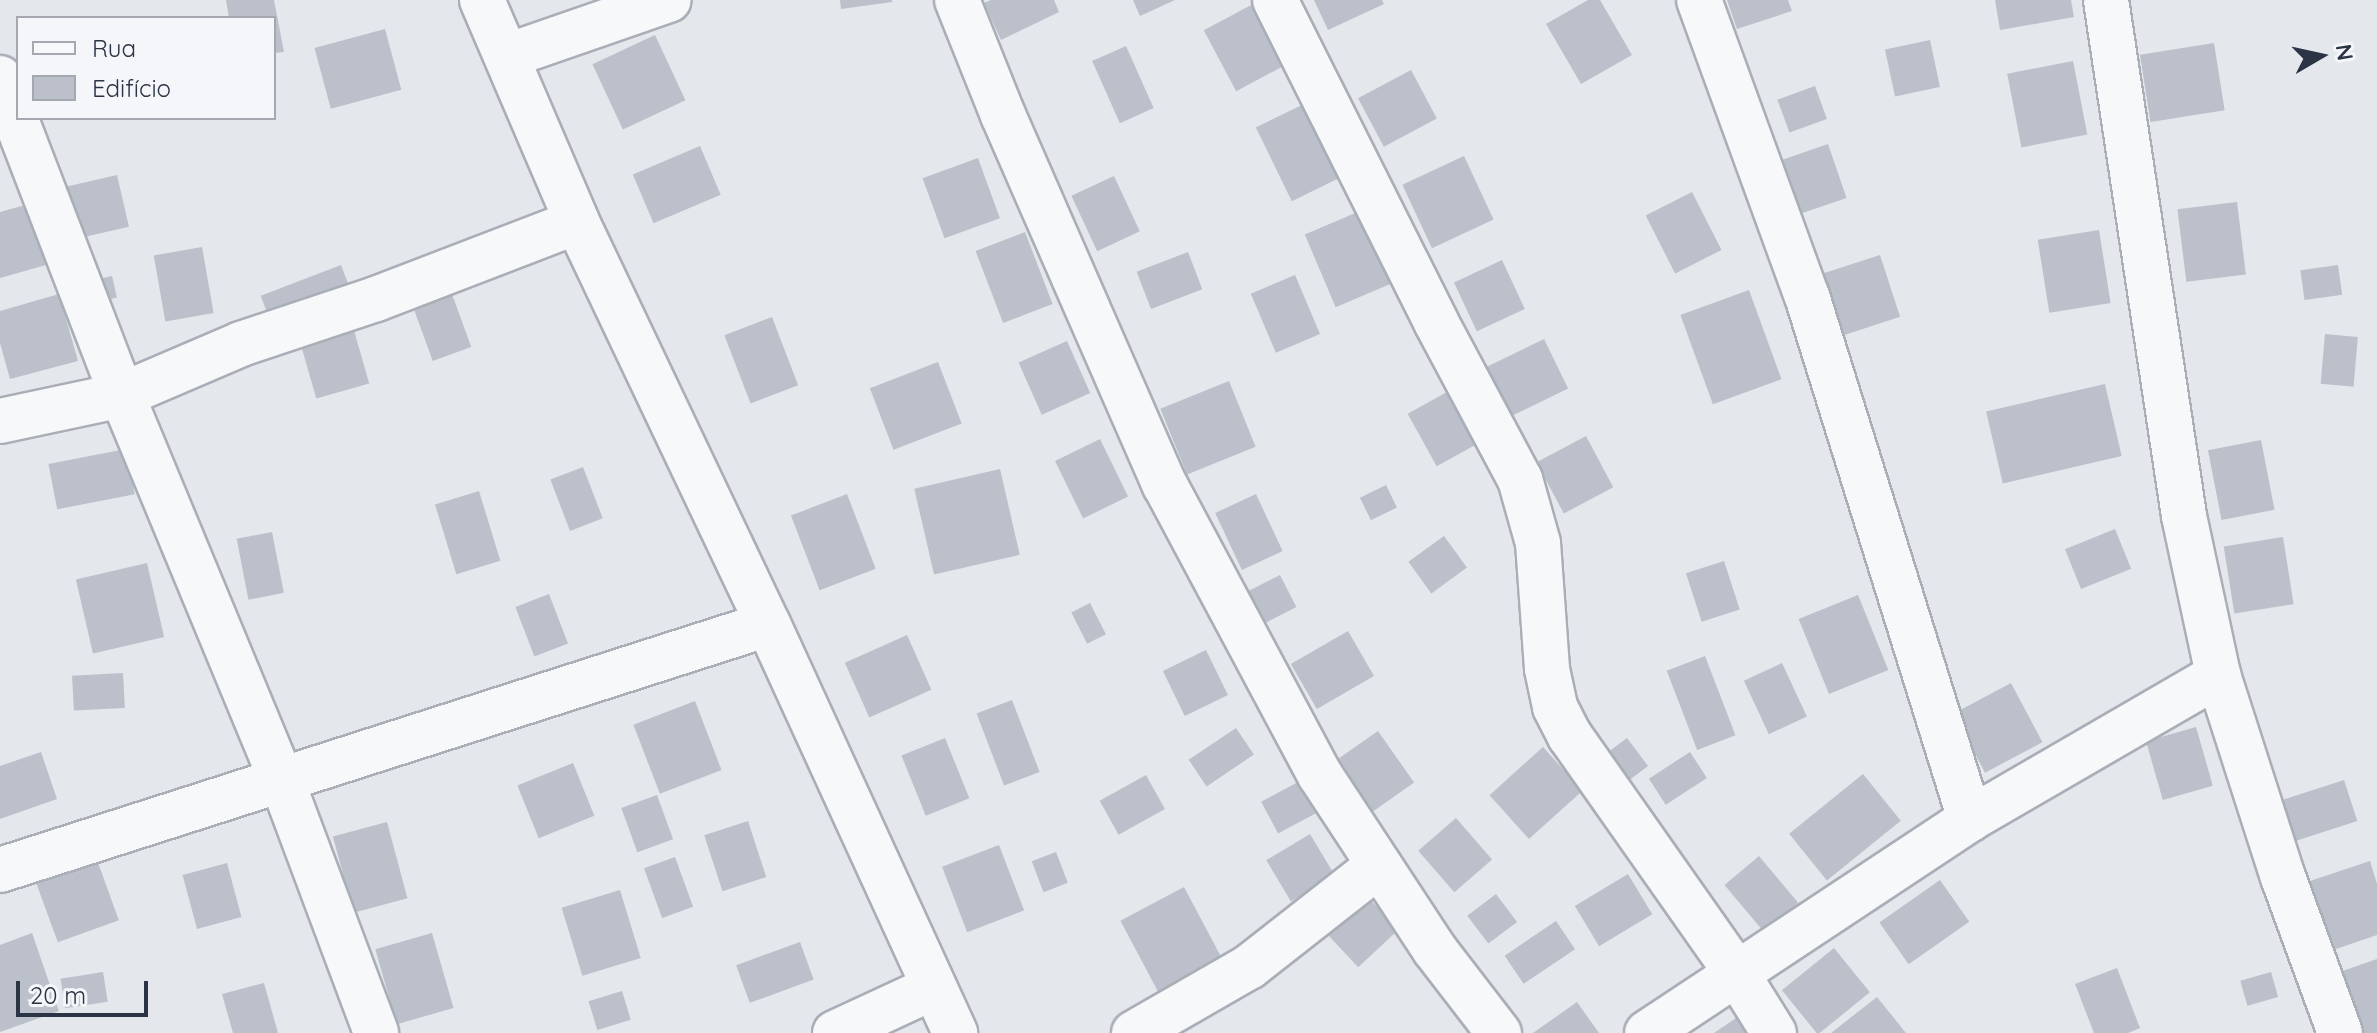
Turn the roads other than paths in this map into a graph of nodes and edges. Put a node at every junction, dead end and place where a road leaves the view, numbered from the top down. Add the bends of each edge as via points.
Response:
1 (482, 0) edge
2 (669, 0) edge
3 (957, 0) edge
4 (1275, 0) edge
5 (1699, 0) edge
6 (2106, 0) edge
7 (507, 56) junction
8 (0, 78) edge
9 (16, 120) edge
10 (16, 120) edge
11 (577, 222) junction
12 (122, 395) junction
13 (0, 421) edge
14 (768, 624) junction
15 (2218, 675) junction
16 (282, 781) junction
17 (1970, 819) junction
18 (1379, 865) junction
19 (0, 870) edge
20 (1736, 972) junction
21 (934, 987) junction
22 (376, 1033) edge
23 (835, 1033) edge
24 (955, 1033) edge
25 (1134, 1033) edge
26 (1499, 1033) edge
27 (1647, 1033) edge
28 (1774, 1033) edge
29 (2340, 1033) edge

1 - 7 street
2 - 7 street
3 - 18 street via 1165,485 1320,775
4 - 20 street via 1520,479 1538,543 1547,669 1555,707
5 - 17 street via 1807,296
6 - 15 street via 2184,516
7 - 11 street
8 - 10 street
9 - 12 street
11 - 12 street via 241,344
11 - 14 street
12 - 13 street
12 - 16 street
14 - 16 street
14 - 21 street
15 - 17 street
15 - 29 street
16 - 19 street
16 - 22 street
17 - 20 street
18 - 25 street via 1249,967
18 - 26 street
20 - 27 street
20 - 28 street
21 - 23 street
21 - 24 street

